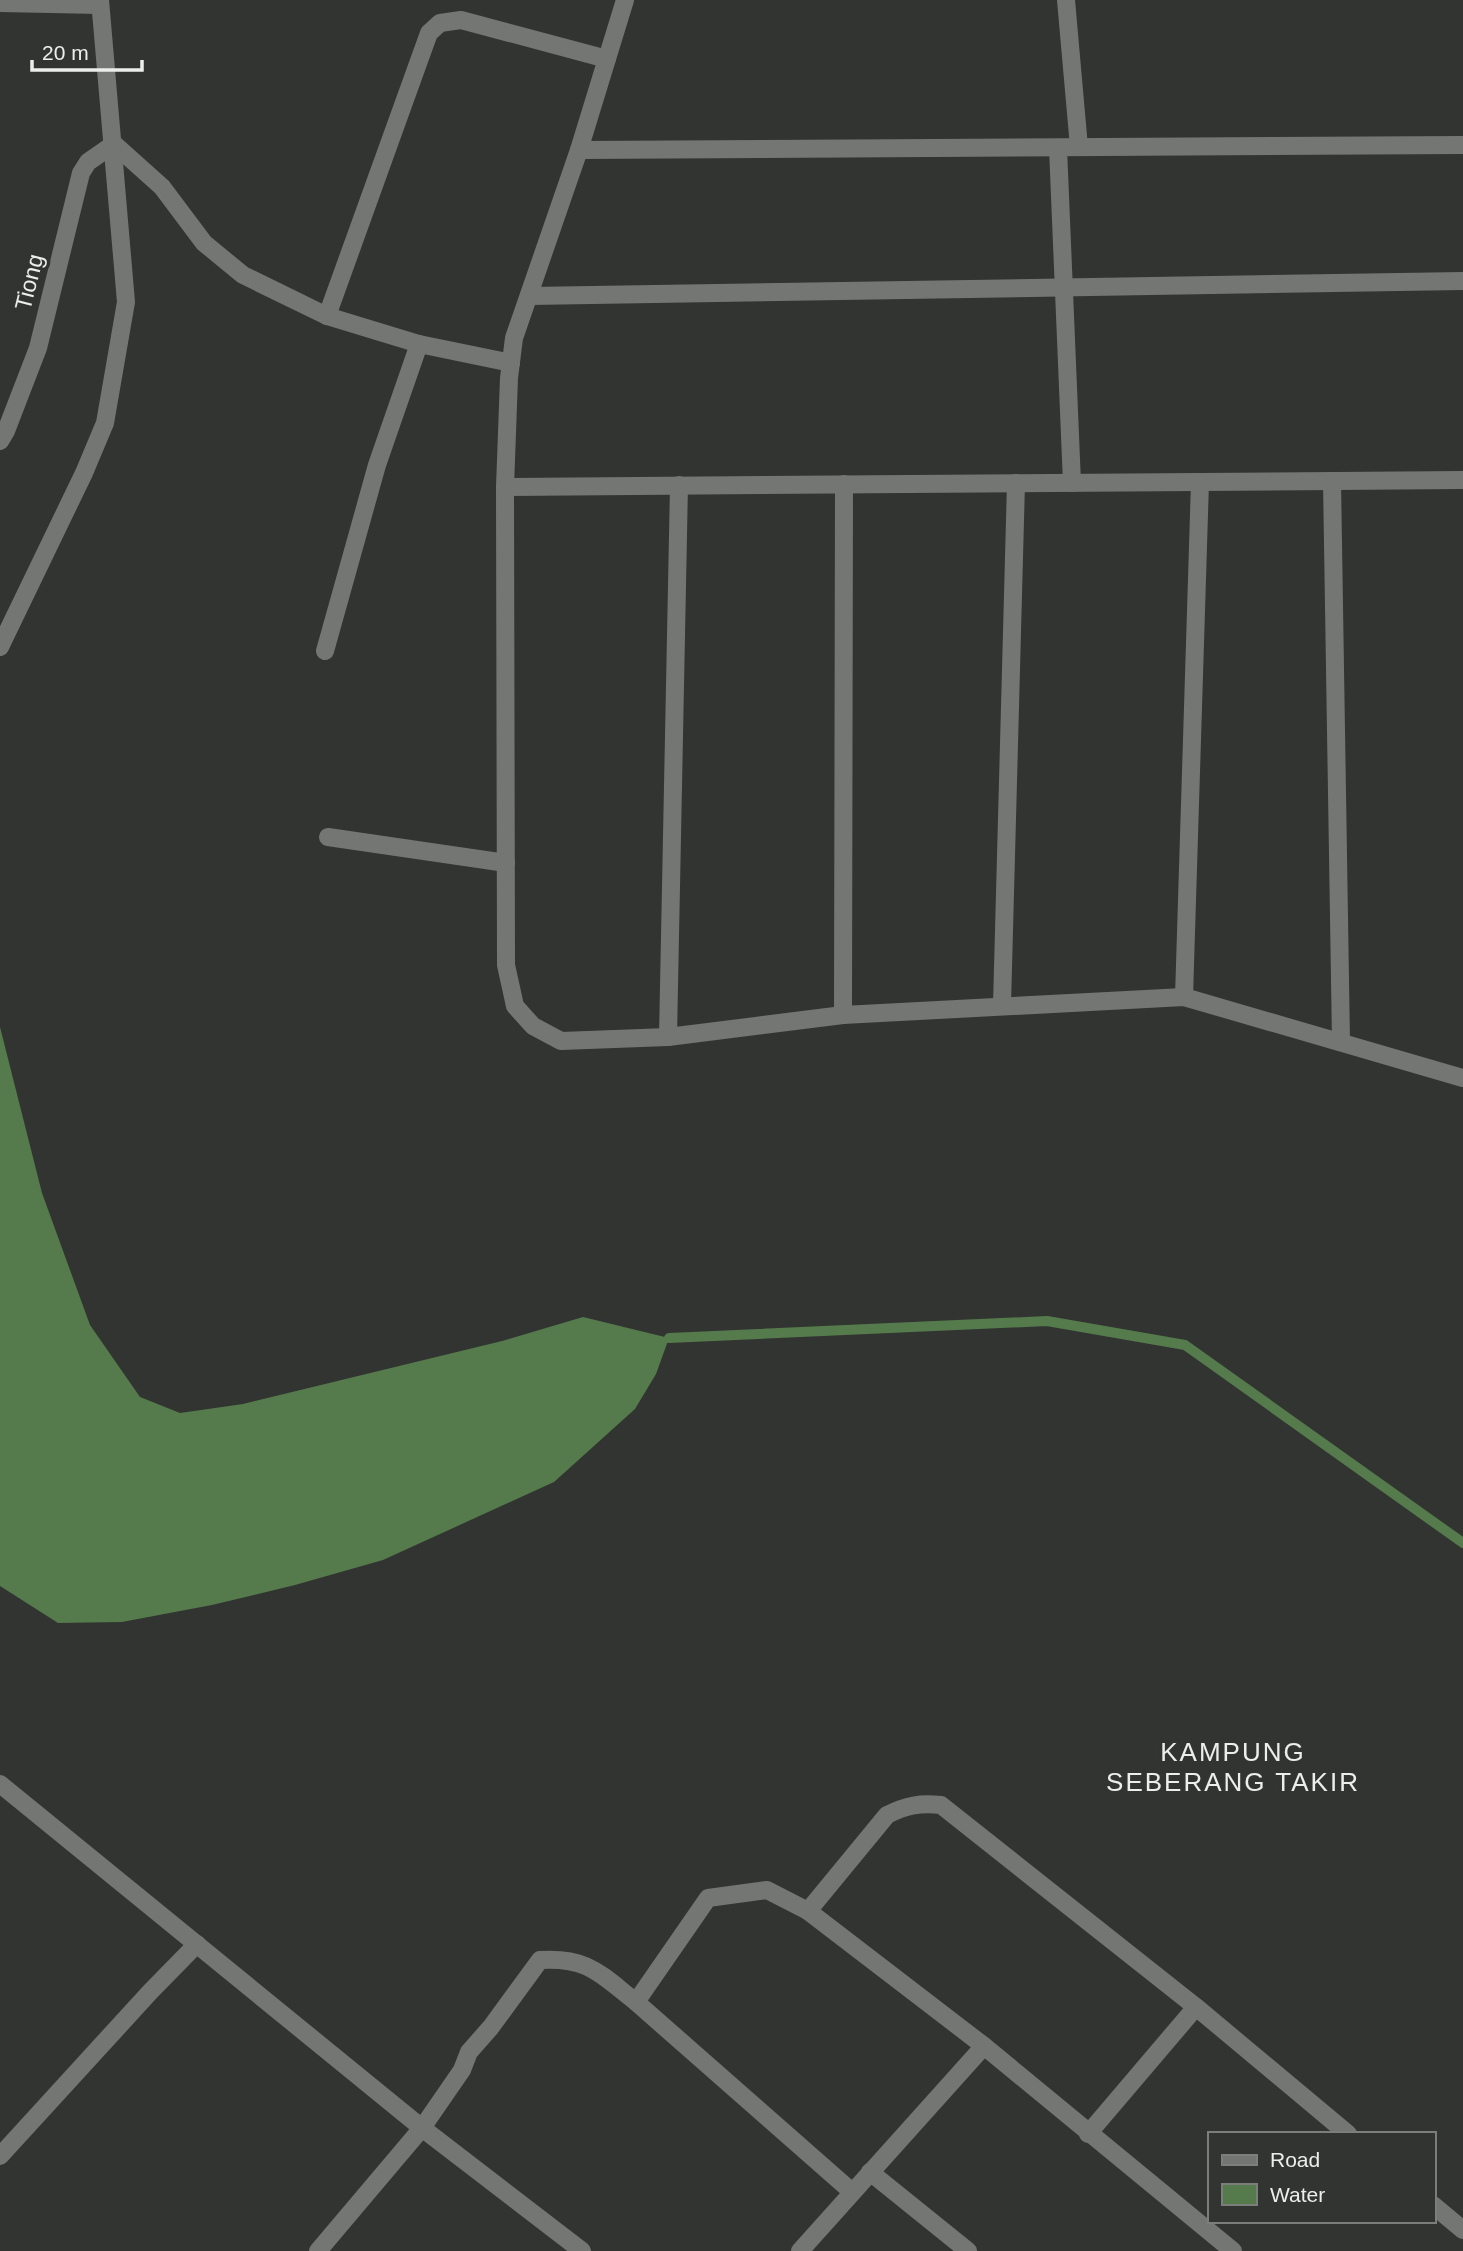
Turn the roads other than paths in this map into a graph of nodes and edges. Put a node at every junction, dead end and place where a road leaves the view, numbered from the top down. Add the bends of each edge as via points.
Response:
1 (625, 0) edge
2 (1066, 0) edge
3 (0, 3) edge
4 (100, 3) edge
5 (607, 59) junction
6 (114, 144) junction
7 (1463, 145) edge
8 (1079, 147) junction
9 (1058, 148) junction
10 (579, 150) junction
11 (1463, 281) edge
12 (1064, 288) junction
13 (529, 296) junction
14 (327, 316) junction
15 (419, 344) junction
16 (511, 363) junction
17 (0, 441) edge
18 (1463, 480) edge
19 (1332, 481) junction
20 (1200, 482) junction
21 (1072, 483) junction
22 (844, 484) junction
23 (1016, 484) junction
24 (679, 485) junction
25 (505, 487) junction
26 (0, 648) edge
27 (326, 651) dead end
28 (328, 837) dead end
29 (506, 863) junction
30 (1184, 997) junction
31 (1002, 1005) junction
32 (843, 1015) junction
33 (668, 1037) junction
34 (1341, 1042) junction
35 (1463, 1078) edge
36 (0, 1784) edge
37 (808, 1911) junction
38 (197, 1944) junction
39 (636, 2002) junction
40 (1196, 2007) junction
41 (984, 2046) junction
42 (422, 2128) junction
43 (1346, 2132) edge
44 (1088, 2134) junction
45 (0, 2157) edge
46 (870, 2172) junction
47 (851, 2192) junction
48 (1435, 2207) edge
49 (1463, 2230) edge
50 (318, 2251) edge
51 (582, 2251) edge
52 (800, 2251) edge
53 (968, 2251) edge
54 (1233, 2251) edge

1 - 5 street
2 - 8 street
3 - 4 street
4 - 6 street
5 - 10 street
5 - 14 street via 461,20 440,23 429,33
6 - 14 street via 162,187 204,243 243,275
6 - 17 street, Tiong via 88,162 81,173 37,348
6 - 26 street via 127,302 105,423
7 - 8 street
8 - 9 street
9 - 10 street
9 - 12 street
10 - 13 street
11 - 12 street
12 - 13 street
12 - 21 street
13 - 16 street via 514,338
14 - 15 street
15 - 16 street
15 - 27 street via 377,465
16 - 25 street
18 - 19 street
19 - 20 street
19 - 34 street
20 - 21 street
20 - 30 street
21 - 23 street
22 - 23 street
22 - 24 street
22 - 32 street
23 - 31 street
24 - 25 street
24 - 33 street
25 - 29 street
28 - 29 street
29 - 33 street via 506,965 515,1006 533,1026 561,1041
30 - 31 street
30 - 34 street
31 - 32 street
32 - 33 street
34 - 35 street
36 - 38 street
37 - 39 street via 767,1890 708,1898
37 - 40 street via 887,1815 904,1806 941,1805
37 - 41 street
38 - 42 street
38 - 45 street
39 - 42 street via 593,1968 563,1959 540,1961 469,2052 462,2070
39 - 47 street
40 - 43 street
40 - 44 street
41 - 44 street
41 - 46 street
42 - 50 street
42 - 51 street
44 - 54 street
46 - 47 street
46 - 53 street
47 - 52 street
48 - 49 street

